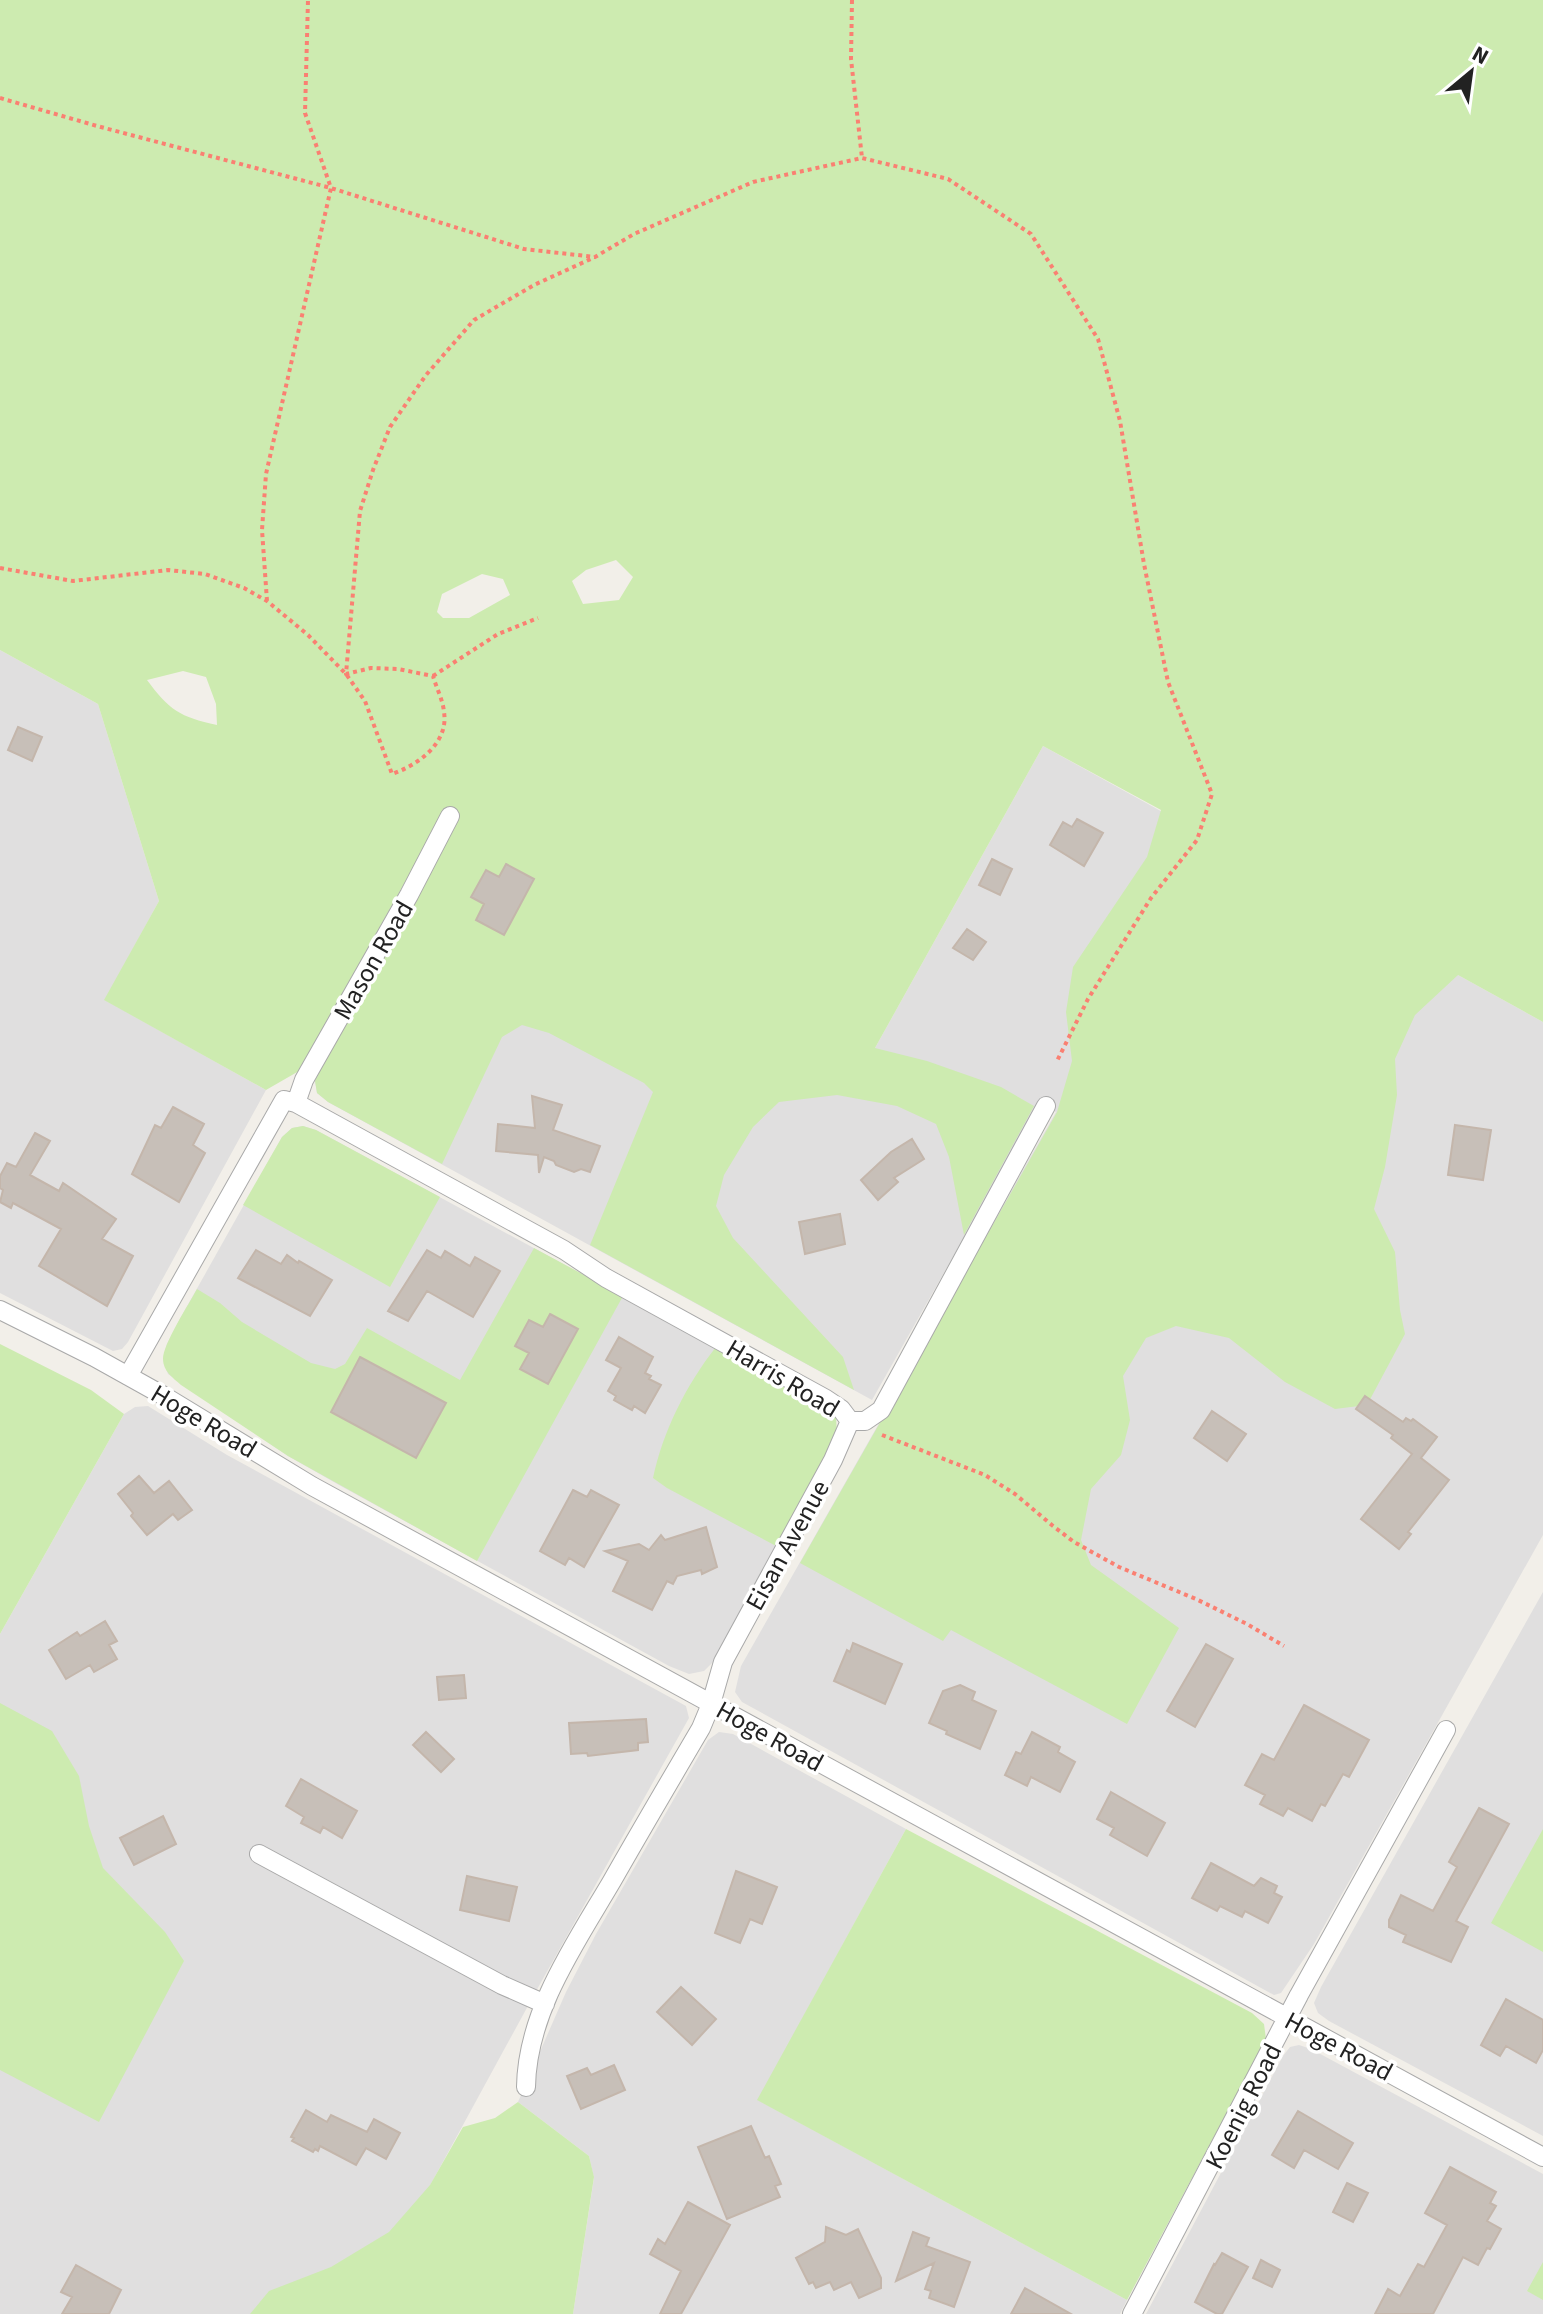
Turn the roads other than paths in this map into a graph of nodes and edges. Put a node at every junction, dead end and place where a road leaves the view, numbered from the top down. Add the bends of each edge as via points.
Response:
1 (450, 816) dead end
2 (290, 1101) junction
3 (1046, 1106) dead end
4 (0, 1310) edge
5 (128, 1376) junction
6 (850, 1421) junction
7 (711, 1704) junction
8 (1446, 1730) dead end
9 (259, 1854) dead end
10 (545, 2004) junction
11 (1287, 2018) junction
12 (526, 2087) dead end
13 (1543, 2157) edge
14 (1132, 2314) edge

1 - 2 street, Mason Road
2 - 5 street, Mason Road
2 - 6 street, Harris Road via 826,1399
3 - 6 street via 881,1410 865,1421
4 - 5 street, Hoge Road
5 - 7 street, Hoge Road via 312,1486
6 - 7 street, Eisan Avenue via 723,1662
7 - 10 street, Eisan Avenue
7 - 11 street, Hoge Road
8 - 11 street, Koenig Road
9 - 10 street
10 - 12 street, Eisan Avenue via 526,2061
11 - 13 street, Hoge Road
11 - 14 street, Koenig Road

